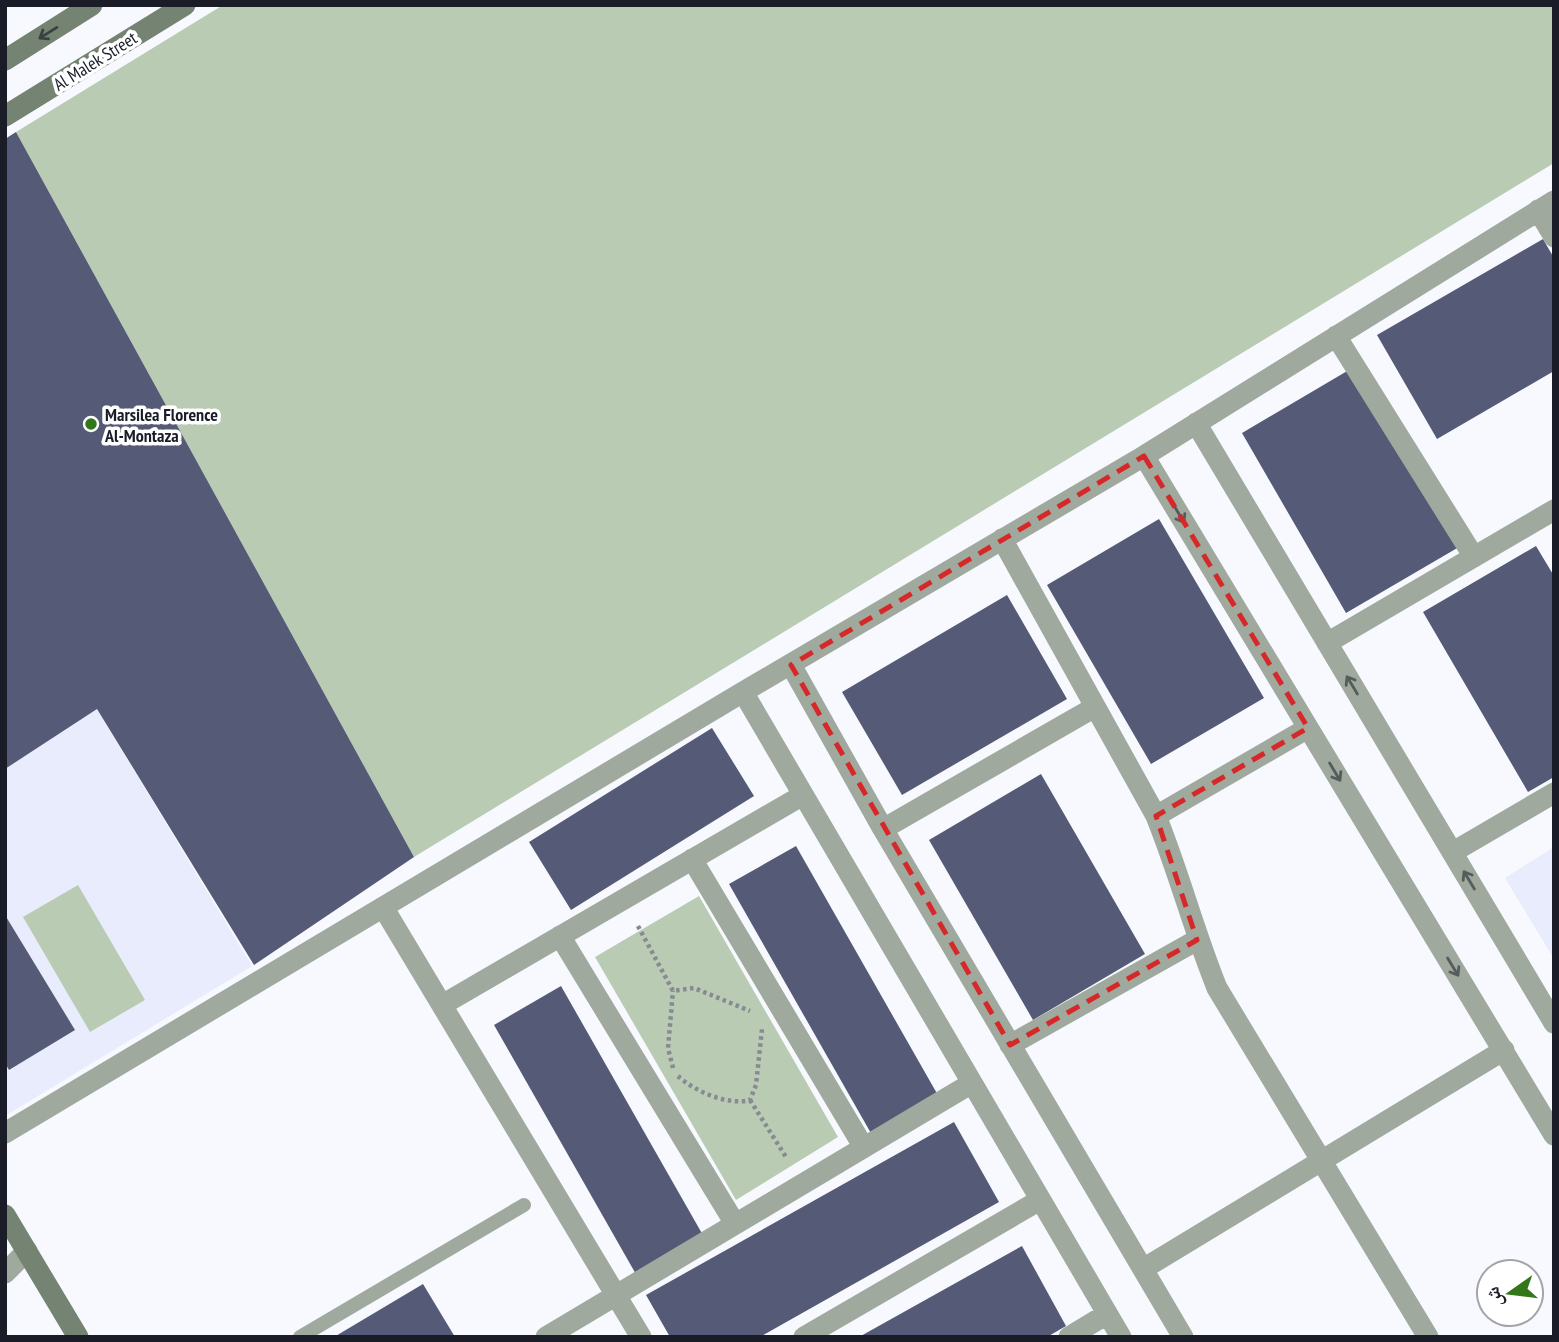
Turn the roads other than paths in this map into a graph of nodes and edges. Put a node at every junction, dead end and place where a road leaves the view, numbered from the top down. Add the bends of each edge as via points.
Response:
1 (92, 5) edge
2 (185, 5) edge
3 (5, 60) edge
4 (5, 116) edge
5 (1546, 205) edge
6 (1554, 237) edge
7 (1336, 335) junction
8 (1196, 423) junction
9 (1144, 456) junction
10 (1554, 510) edge
11 (1002, 539) junction
12 (1474, 556) junction
13 (1327, 643) junction
14 (791, 665) junction
15 (743, 692) junction
16 (1095, 707) junction
17 (1308, 728) junction
18 (1554, 793) edge
19 (803, 795) junction
20 (1156, 816) junction
21 (883, 830) junction
22 (1452, 852) junction
23 (692, 859) junction
24 (383, 907) junction
25 (560, 936) junction
26 (1198, 940) junction
27 (442, 1005) junction
28 (1554, 1023) edge
29 (1010, 1045) junction
30 (1504, 1051) junction
31 (972, 1083) junction
32 (5, 1133) edge
33 (1554, 1135) edge
34 (863, 1146) junction
35 (1322, 1161) junction
36 (1040, 1200) junction
37 (524, 1205) dead end
38 (5, 1215) edge
39 (734, 1222) junction
40 (27, 1251) junction
41 (1143, 1269) junction
42 (5, 1273) edge
43 (616, 1295) junction
44 (1107, 1314) junction
45 (78, 1337) edge
46 (300, 1337) edge
47 (546, 1337) edge
48 (641, 1337) edge
49 (804, 1337) edge
50 (1069, 1337) edge
51 (1121, 1337) edge
52 (1184, 1337) edge
53 (1428, 1337) edge

1 -> 3 street
2 - 4 street, Al Malek Street
5 - 6 street
5 - 7 street
7 - 8 street
7 - 12 street
8 - 9 street
8 - 13 street
9 - 11 street
9 -> 17 street
10 - 12 street
11 - 14 street
11 - 16 street
12 - 13 street
22 -> 13 street
14 - 15 street
14 - 21 street
15 - 19 street
15 - 24 street
16 - 20 street
16 - 21 street
17 - 20 street
17 -> 30 street
18 - 22 street
19 - 23 street
19 - 31 street
20 - 26 street
21 - 29 street
28 -> 22 street
23 - 25 street
23 - 34 street
24 - 27 street
24 - 32 street
25 - 27 street
25 - 39 street
26 - 29 street
26 - 35 street via 1217,988
27 - 43 street
29 - 41 street
30 - 33 street
30 - 35 street
31 - 34 street
31 - 36 street
34 - 39 street
35 - 41 street
35 - 53 street
36 - 44 street
36 - 49 street
37 - 46 lane
38 - 40 street
39 - 43 street
40 - 42 street
40 - 45 street
41 - 52 street
43 - 47 street
43 - 48 street
44 - 50 street
44 - 51 street

